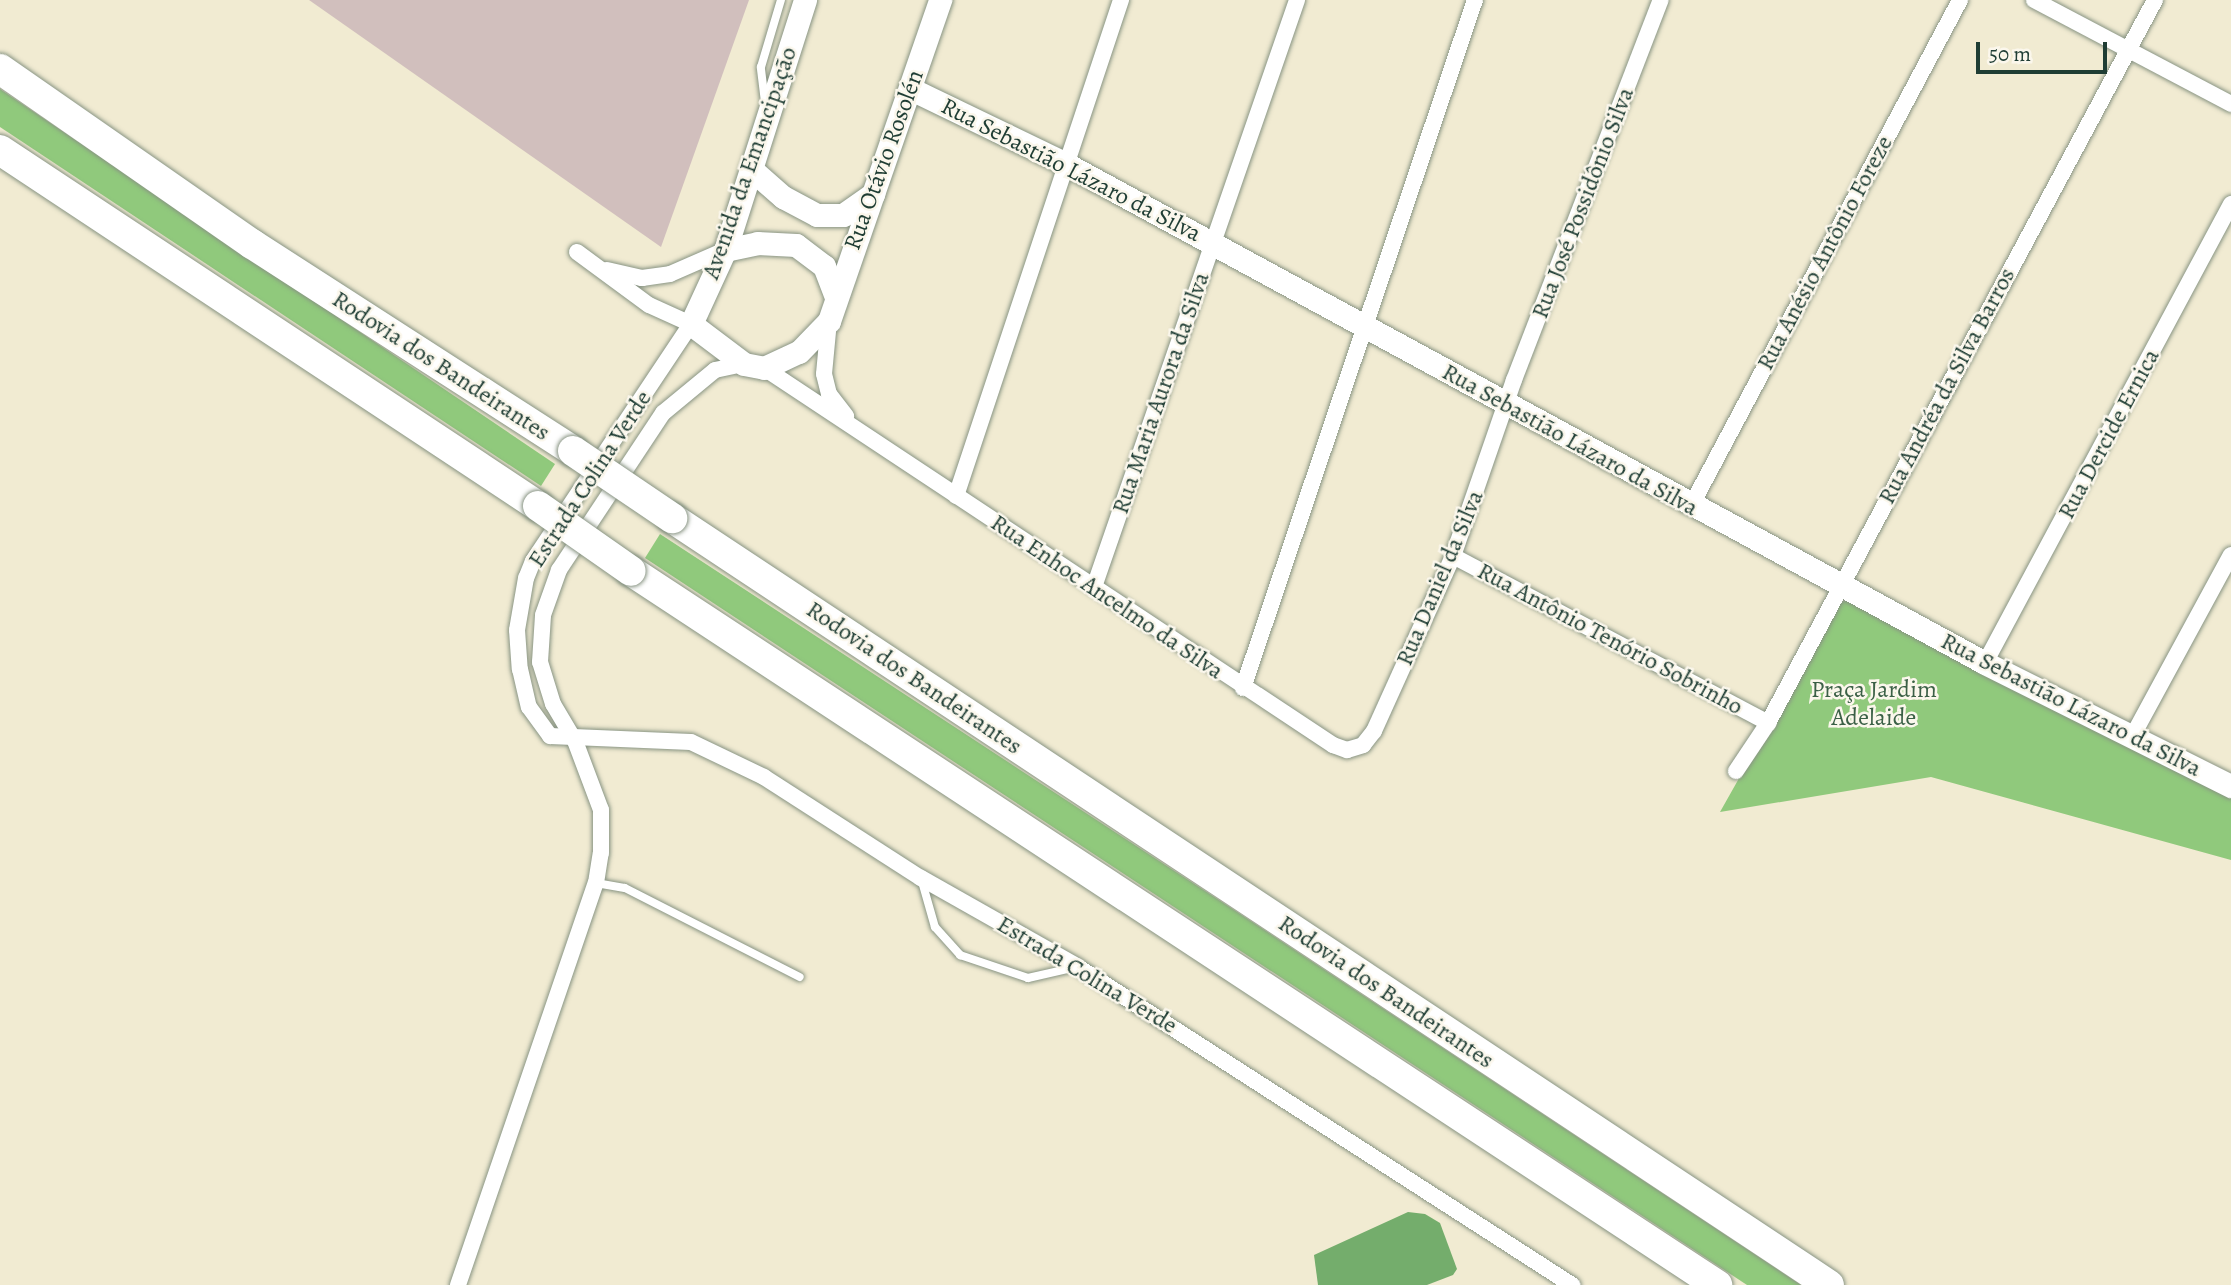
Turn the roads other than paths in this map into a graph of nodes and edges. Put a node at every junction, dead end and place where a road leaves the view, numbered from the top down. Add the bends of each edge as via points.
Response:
1 (781, 0) edge
2 (805, 0) edge
3 (940, 0) edge
4 (1121, 0) edge
5 (1297, 0) edge
6 (1475, 0) edge
7 (1661, 0) edge
8 (1960, 0) edge
9 (2034, 0) edge
10 (2155, 0) edge
11 (2129, 50) junction
12 (0, 69) edge
13 (911, 89) junction
14 (2231, 104) edge
15 (767, 118) junction
16 (0, 150) edge
17 (1066, 164) junction
18 (751, 169) junction
19 (873, 194) junction
20 (2231, 204) edge
21 (1213, 243) junction
22 (725, 250) junction
23 (577, 252) dead end
24 (604, 270) junction
25 (835, 295) junction
26 (829, 321) junction
27 (691, 324) junction
28 (1366, 328) junction
29 (754, 366) junction
30 (1507, 406) junction
31 (857, 429) junction
32 (956, 496) junction
33 (1691, 506) junction
34 (2231, 555) edge
35 (1453, 556) junction
36 (1838, 585) junction
37 (1094, 587) junction
38 (1985, 663) junction
39 (1243, 688) junction
40 (1768, 723) junction
41 (2132, 737) junction
42 (575, 741) junction
43 (1363, 745) joint
44 (1736, 771) dead end
45 (2231, 786) edge
46 (921, 878) junction
47 (596, 883) junction
48 (1077, 967) junction
49 (800, 977) dead end
50 (458, 1285) edge
51 (1572, 1285) edge
52 (1717, 1285) edge
53 (1829, 1285) edge

1 - 15 lane via 761,67
2 - 15 street, Avenida da Emancipação
3 - 13 street, Rua Otávio Rosolén
4 - 17 street
5 - 21 street, Rua Maria Aurora da Silva
6 - 28 street
7 - 30 street, Rua José Possidônio Silva
8 - 33 street, Rua Anésio Antônio Foreze
9 - 11 street
10 - 11 street, Rua Andréa da Silva Barros
11 - 14 street
11 - 36 street, Rua Andréa da Silva Barros
12 - 53 highway, Rodovia dos Bandeirantes, bridge via 240,236
13 - 17 street, Rua Sebastião Lázaro da Silva
13 - 19 street, Rua Otávio Rosolén
15 - 18 street, Avenida da Emancipação
16 - 52 highway, bridge
17 - 21 street, Rua Sebastião Lázaro da Silva
17 - 32 street
18 - 19 street via 783,197 817,215 843,215
18 - 22 street, Avenida da Emancipação
19 - 25 street, Rua Otávio Rosolén
20 - 38 street, Rua Dercide Ernica
21 - 28 street, Rua Sebastião Lázaro da Silva
21 - 37 street, Rua Maria Aurora da Silva
22 - 24 street via 670,274 642,278
22 - 25 street via 757,243 796,245 824,266
22 - 27 street, Avenida da Emancipação
23 - 24 street
24 - 27 street via 649,305
25 - 26 street, Rua Otávio Rosolén
26 - 29 street via 799,352
26 - 31 street, Rua Enhoc Ancelmo da Silva via 824,374 829,394
27 - 29 street
27 - 42 street, Estrada Colina Verde via 526,578 517,630 523,688 529,707 550,736
28 - 30 street, Rua Sebastião Lázaro da Silva
28 - 39 street
29 - 31 street, Rua Enhoc Ancelmo da Silva
29 - 42 street, Estrada Colina Verde via 715,370 663,413 559,570 543,615 540,662 553,704
30 - 33 street, Rua Sebastião Lázaro da Silva
30 - 35 street, Rua Daniel da Silva
31 - 32 street, Rua Enhoc Ancelmo da Silva
32 - 37 street, Rua Enhoc Ancelmo da Silva
33 - 36 street, Rua Sebastião Lázaro da Silva
34 - 41 street
35 - 40 street, Rua Antônio Tenório Sobrinho
35 - 43 street, Rua Daniel da Silva via 1374,731
36 - 38 street, Rua Sebastião Lázaro da Silva
36 - 40 street, Rua Andréa da Silva Barros
37 - 39 street, Rua Enhoc Ancelmo da Silva
38 - 41 street, Rua Sebastião Lázaro da Silva
39 - 43 street, Rua Enhoc Ancelmo da Silva via 1333,745 1347,750
40 - 44 street, Rua Andréa da Silva Barros
41 - 45 street, Rua Sebastião Lázaro da Silva
42 - 46 street, Estrada Colina Verde via 691,742 764,777
42 - 47 street via 600,810
46 - 48 street, Estrada Colina Verde
46 - 48 lane via 934,927 960,955 1028,978
47 - 49 lane via 625,888
47 - 50 street
48 - 51 street, Estrada Colina Verde

